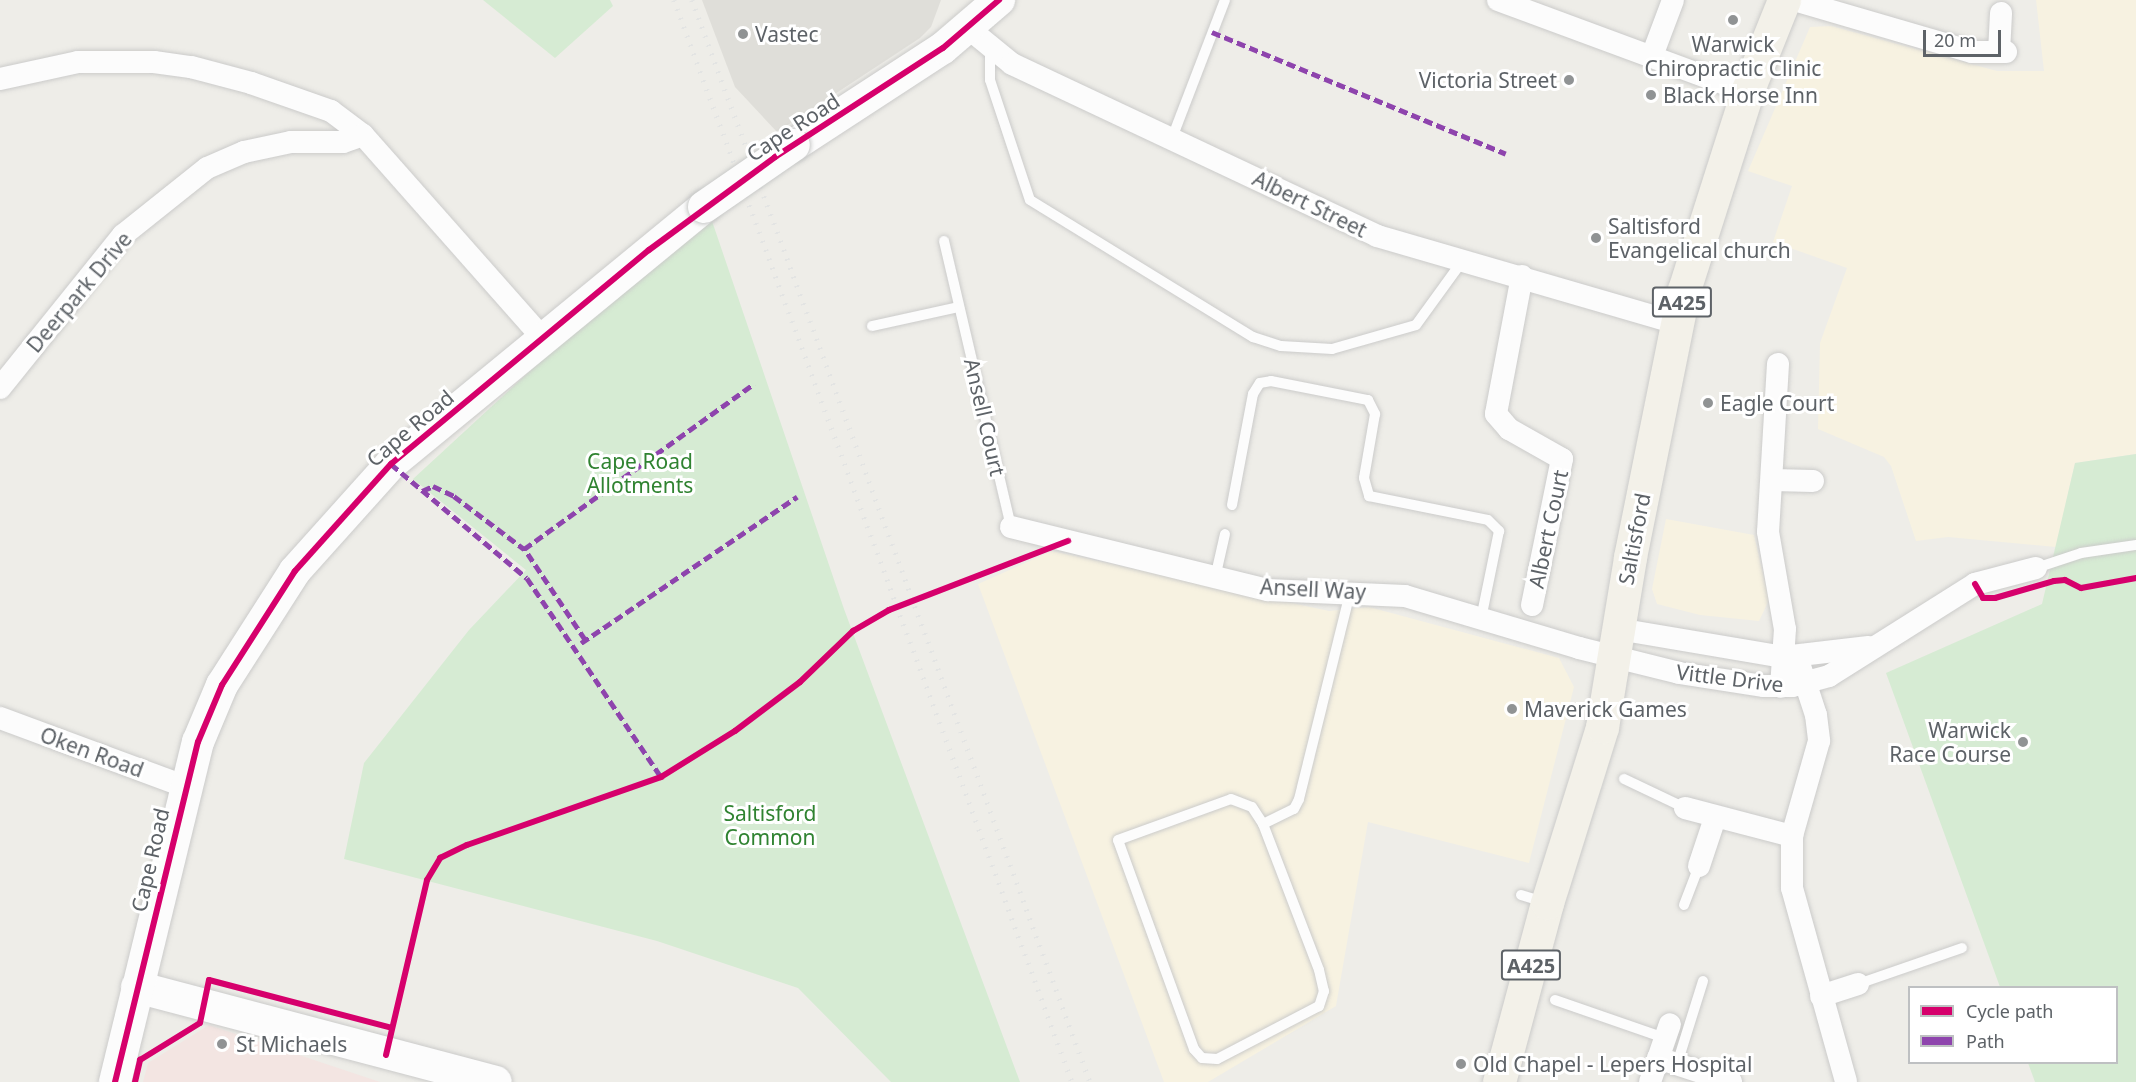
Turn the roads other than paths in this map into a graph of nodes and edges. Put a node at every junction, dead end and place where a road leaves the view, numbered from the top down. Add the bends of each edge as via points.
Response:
1 (1225, 0) edge
2 (1498, 0) edge
3 (1673, 0) edge
4 (1784, 0) edge
5 (1794, 0) edge
6 (983, 10) edge
7 (2001, 13) dead end
8 (990, 49) junction
9 (1652, 56) junction
10 (0, 79) edge
11 (1747, 92) junction
12 (363, 135) junction
13 (1172, 138) junction
14 (944, 241) dead end
15 (1463, 260) junction
16 (1522, 276) junction
17 (959, 307) junction
18 (1677, 323) junction
19 (872, 326) dead end
20 (542, 337) junction
21 (1779, 364) dead end
22 (0, 388) edge
23 (1772, 480) junction
24 (1813, 481) dead end
25 (1232, 505) dead end
26 (1011, 527) joint
27 (1225, 534) dead end
28 (2136, 545) edge
29 (2036, 568) joint
30 (1215, 578) junction
31 (1350, 593) junction
32 (1532, 605) dead end
33 (1481, 618) junction
34 (1616, 642) junction
35 (1872, 646) junction
36 (1790, 657) junction
37 (1805, 683) junction
38 (1781, 687) junction
39 (0, 718) edge
40 (1624, 779) dead end
41 (184, 786) junction
42 (1685, 808) joint
43 (1715, 818) junction
44 (1263, 824) junction
45 (1792, 836) junction
46 (1699, 866) joint
47 (1684, 905) dead end
48 (1962, 948) dead end
49 (1702, 981) dead end
50 (1858, 984) joint
51 (136, 987) junction
52 (1821, 996) junction
53 (1555, 1000) dead end
54 (1667, 1046) junction
55 (441, 1076) edge
56 (1840, 1080) edge
57 (115, 1082) edge
58 (496, 1082) edge
59 (1499, 1082) edge
60 (1650, 1082) edge
61 (1731, 1082) edge

1 - 13 lane
2 - 9 street
3 - 9 street
4 - 11 main road, Saltisford / A425
5 - 7 street via 1972,52 2003,52
6 - 8 street, Albert Street
6 - 20 street, Cape Road, bridge via 890,84 704,207
8 - 13 street, Albert Street via 1012,64
8 - 15 lane via 990,80 1030,200 1253,337 1281,346 1332,349 1416,325
9 - 11 street
10 - 12 street via 78,62 191,67 331,111
11 - 18 main road, Saltisford / A425 via 1707,209
12 - 20 street
12 - 22 street, Deerpark Drive via 343,142 291,142 244,152 207,168 123,235
13 - 15 street, Albert Street via 1377,236
14 - 17 lane, Ansell Court
15 - 16 street, Albert Street
16 - 18 street, Albert Street
16 - 32 street, Albert Court via 1496,414 1509,429 1562,459
17 - 19 lane
17 - 26 lane, Ansell Court
18 - 34 main road, Saltisford / A425
20 - 41 street, Cape Road via 375,479 295,571 222,686
21 - 23 street
23 - 24 street
23 - 36 street via 1768,532
25 - 33 lane via 1253,394 1260,383 1270,381 1368,400 1375,414 1364,478 1369,496 1488,520 1499,531
26 - 30 street, Ansell Way
27 - 30 lane
28 - 29 lane via 2081,553
29 - 35 street, Vittle Drive via 1975,584
30 - 31 street, Ansell Way via 1268,590
31 - 33 street, Ansell Way via 1405,596
31 - 44 lane via 1299,799 1294,809
33 - 34 street, Ansell Way
34 - 36 street, Vittle Drive
34 - 38 street, Vittle Drive via 1678,673
34 - 59 main road, Saltisford / A425 via 1602,728 1534,899
35 - 36 street, Vittle Drive
35 - 37 street, Vittle Drive via 1835,673
36 - 37 street
36 - 38 street
37 - 38 street, Vittle Drive
37 - 45 street via 1816,715 1819,741
39 - 41 street, Oken Road
40 - 42 lane
41 - 51 street, Cape Road
42 - 43 street
43 - 45 street
43 - 46 street
44 - 44 lane via 1324,991 1319,1006 1217,1059 1202,1058 1194,1049 1118,840 1231,799 1252,807
45 - 52 street via 1792,888
46 - 47 lane
48 - 50 lane
49 - 54 lane
50 - 52 street
51 - 55 street
51 - 57 street, Cape Road
52 - 56 street
53 - 54 lane
54 - 60 street
54 - 61 street
55 - 58 street

